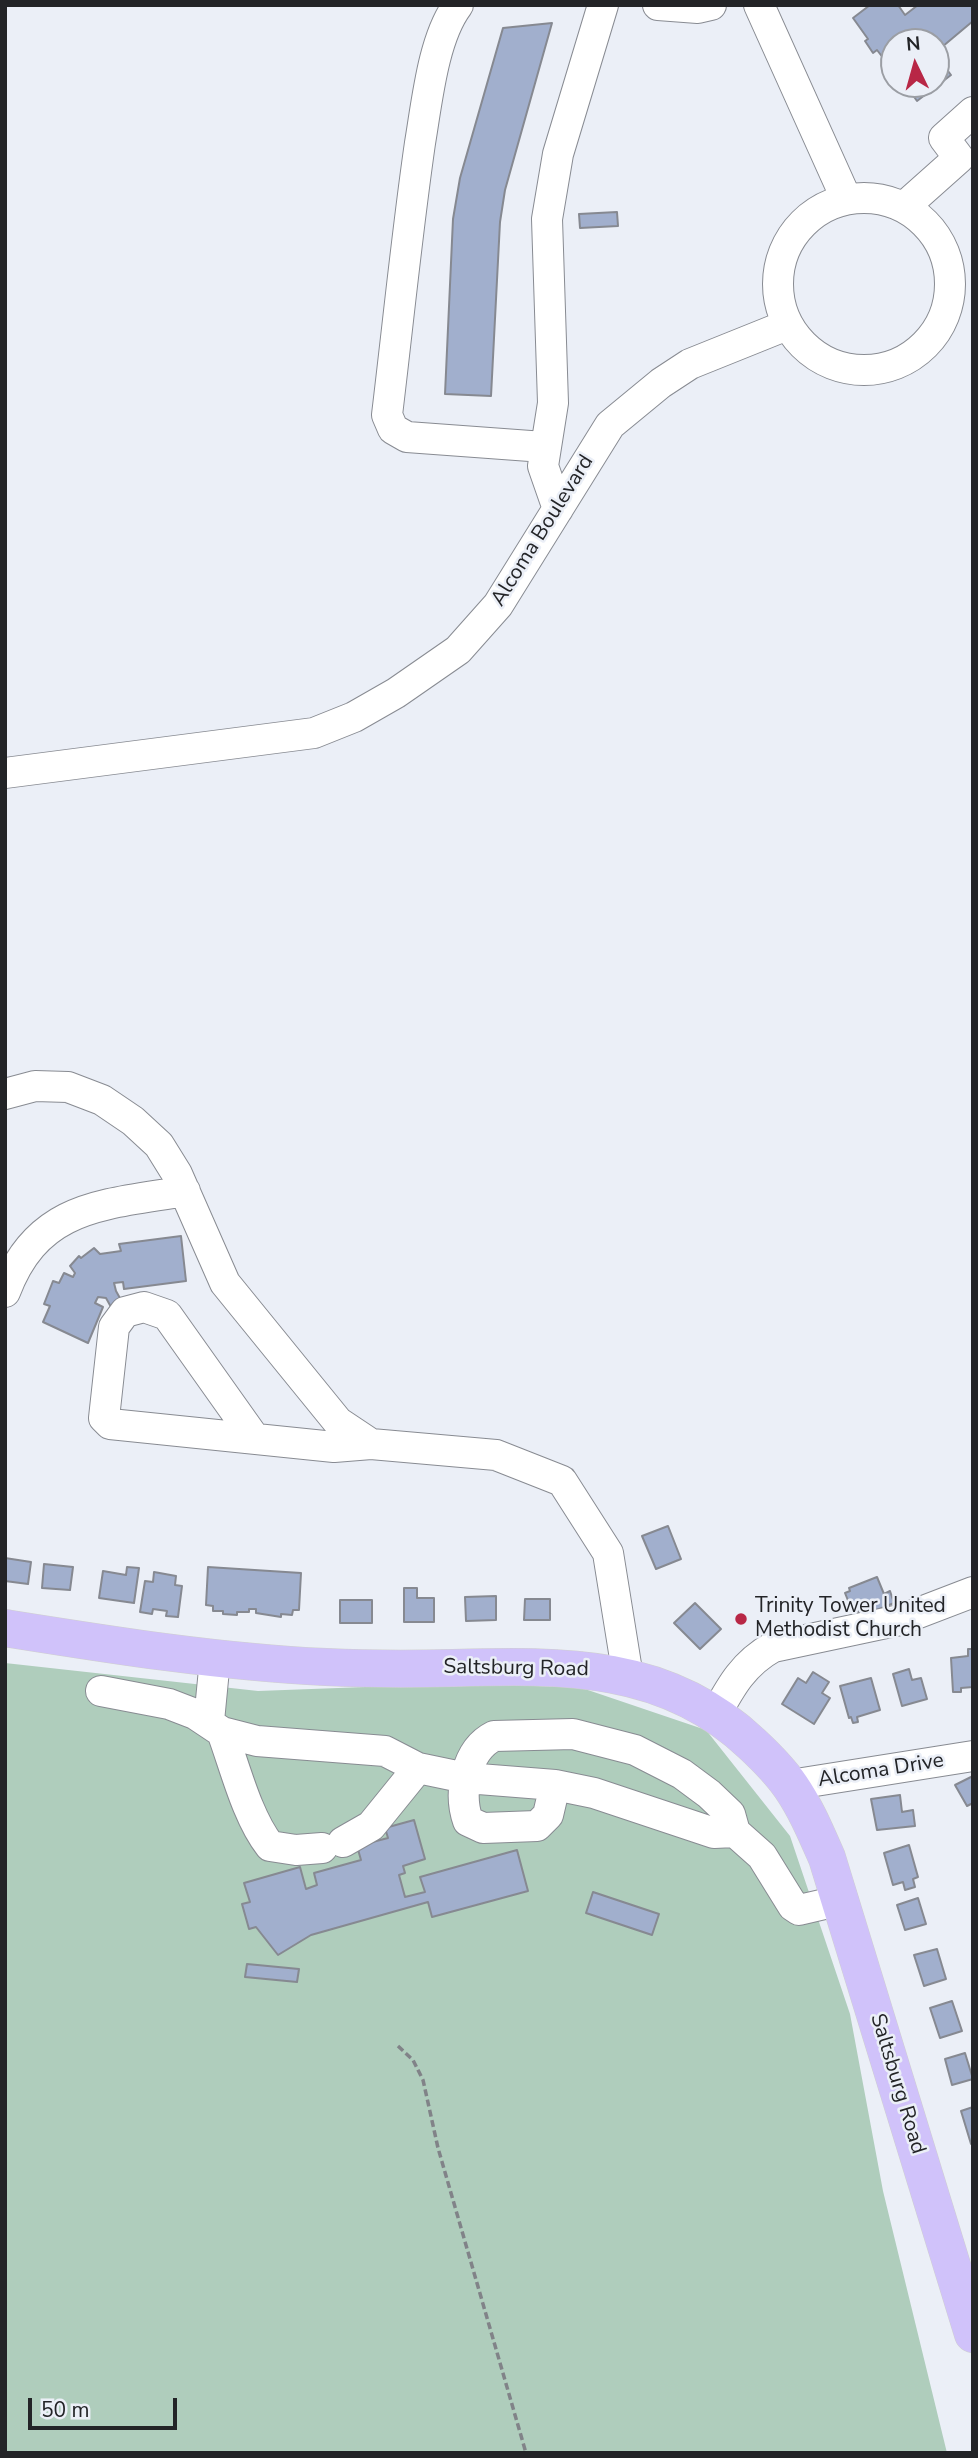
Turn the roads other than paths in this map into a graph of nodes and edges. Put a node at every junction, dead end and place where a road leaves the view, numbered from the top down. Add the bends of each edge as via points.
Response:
1 (458, 5) edge
2 (603, 5) edge
3 (659, 5) edge
4 (711, 5) edge
5 (759, 5) edge
6 (973, 112) edge
7 (966, 164) edge
8 (845, 196) junction
9 (904, 207) junction
10 (787, 325) junction
11 (544, 447) junction
12 (558, 509) junction
13 (5, 773) edge
14 (5, 1094) edge
15 (185, 1191) junction
16 (5, 1292) edge
17 (255, 1439) junction
18 (371, 1444) junction
19 (973, 1592) edge
20 (5, 1628) edge
21 (215, 1659) junction
22 (628, 1676) junction
23 (101, 1691) dead end
24 (716, 1714) junction
25 (216, 1727) junction
26 (973, 1756) edge
27 (418, 1768) junction
28 (466, 1778) junction
29 (555, 1785) junction
30 (790, 1786) junction
31 (735, 1832) junction
32 (842, 1900) junction
33 (973, 2334) edge

1 - 11 street via 449,18 430,80 387,415 393,429 407,437
2 - 11 street via 558,154 547,219 552,403
3 - 4 street
5 - 8 street
6 - 7 street via 944,138
7 - 9 street
8 - 9 street via 876,198
8 - 10 street via 803,222 783,251 776,282
9 - 10 street via 919,216 942,246 949,266 951,292 945,316 932,338 916,353 888,367 857,370 830,364 807,350
10 - 12 street, Alcoma Boulevard via 690,364 651,392 610,425
11 - 12 street via 543,466
12 - 13 street, Alcoma Boulevard via 498,605 458,650 354,716 314,733
14 - 15 street via 35,1086 68,1087 102,1100 159,1145
15 - 16 street via 81,1210 59,1222 26,1251
15 - 18 street via 225,1283 338,1422
17 - 17 street via 106,1422 114,1327 125,1312 144,1307 167,1315
17 - 18 street via 334,1447
18 - 22 street via 496,1455 562,1481 608,1553
19 - 24 street via 900,1620 773,1647 746,1666
20 - 21 main road, Saltsburg Road
21 - 22 main road, Saltsburg Road via 327,1667 544,1667
21 - 25 street
22 - 24 main road, Saltsburg Road via 672,1691
23 - 25 street via 169,1704
24 - 30 main road, Saltsburg Road via 757,1748
25 - 27 street via 257,1741 385,1751
25 - 27 street via 270,1846 296,1850 332,1845 371,1826
26 - 30 street, Alcoma Drive
27 - 28 street
28 - 29 street
28 - 29 street via 463,1807 468,1821 483,1828 530,1828 542,1823
28 - 31 street via 480,1747 494,1736 573,1734 599,1739 635,1749 682,1774 730,1814
29 - 31 street via 594,1793 714,1833
30 - 32 main road, Saltsburg Road via 810,1819
31 - 32 street via 762,1856 799,1910
32 - 33 main road, Saltsburg Road

